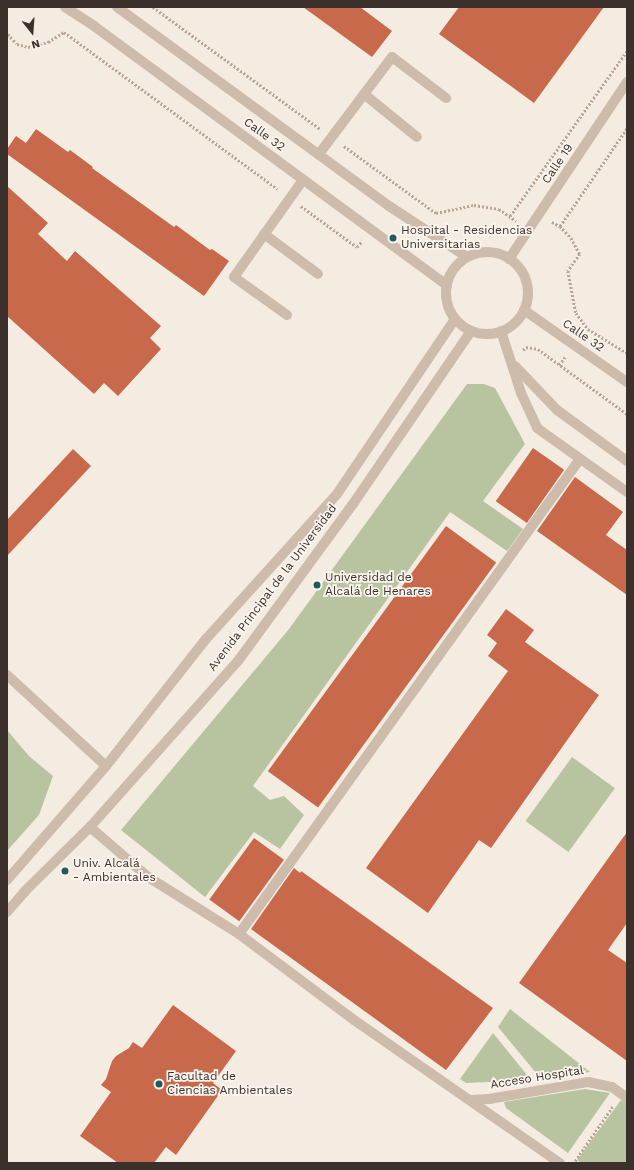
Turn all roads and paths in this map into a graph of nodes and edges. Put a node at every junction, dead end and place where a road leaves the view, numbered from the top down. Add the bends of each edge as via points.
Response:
1 (65, 7) edge
2 (118, 7) edge
3 (7, 36) edge
4 (627, 51) edge
5 (627, 82) edge
6 (364, 94) junction
7 (446, 98) dead end
8 (627, 128) edge
9 (417, 137) dead end
10 (319, 154) junction
11 (303, 180) junction
12 (290, 198) junction
13 (510, 216) dead end
14 (539, 216) junction
15 (560, 226) junction
16 (370, 228) junction
17 (264, 234) junction
18 (467, 257) junction
19 (509, 259) junction
20 (318, 274) dead end
21 (447, 285) junction
22 (524, 310) junction
23 (287, 315) dead end
24 (455, 319) junction
25 (472, 331) junction
26 (501, 331) junction
27 (627, 353) edge
28 (512, 361) junction
29 (627, 382) edge
30 (627, 414) edge
31 (580, 459) junction
32 (627, 461) edge
33 (627, 492) edge
34 (7, 676) edge
35 (106, 766) junction
36 (90, 826) junction
37 (7, 880) edge
38 (7, 912) edge
39 (239, 934) junction
40 (624, 1096) edge
41 (472, 1100) junction
42 (560, 1163) edge
43 (573, 1163) edge

1 - 11 street, Calle 32
2 - 10 street, Calle 32
3 - 12 path via 8,34 17,44 28,47 48,42 64,32
4 - 13 path
5 - 14 street, Calle 19
6 - 7 street via 392,57
6 - 9 street
6 - 10 street
8 - 15 path
10 - 18 street, Calle 32 via 389,206
11 - 12 street
11 - 16 street, Calle 32
12 - 16 path via 357,247
12 - 17 street
14 - 15 path
14 - 19 street, Calle 19
15 - 27 path via 580,254 568,271 576,314 588,329
16 - 21 street, Calle 32
17 - 20 street
17 - 23 street via 234,277
18 - 19 street via 488,252
18 - 21 street via 450,274
19 - 22 street via 518,266 524,276 527,299
21 - 24 street via 446,297
22 - 26 street via 510,326
22 - 29 street, Calle 32
24 - 25 street
24 - 35 street, Avenida Principal de la Universidad via 337,494 206,639
25 - 26 street
25 - 36 street, Avenida Principal de la Universidad via 353,504 238,661
26 - 28 street
28 - 30 path via 526,348 538,349
28 - 31 street via 521,393 537,428
28 - 32 street via 556,410
31 - 33 street
31 - 39 street
34 - 35 street
35 - 37 street, Avenida Principal de la Universidad
36 - 38 street, Avenida Principal de la Universidad
36 - 39 street via 148,877
39 - 41 street via 354,1020
40 - 41 street, Acceso Hospital via 612,1087 588,1082
40 - 43 path
41 - 42 street

